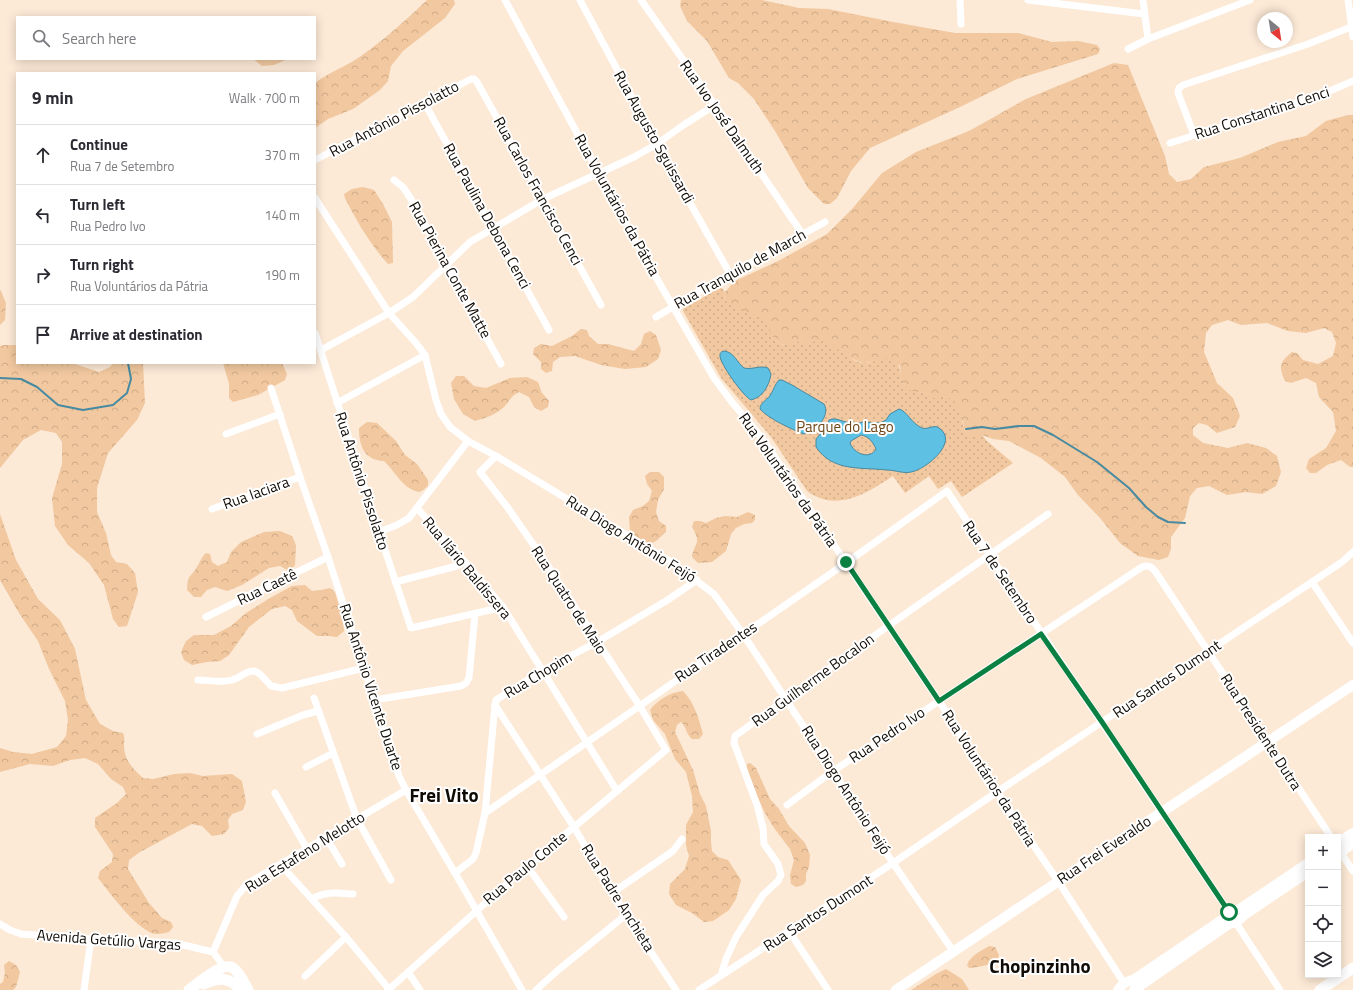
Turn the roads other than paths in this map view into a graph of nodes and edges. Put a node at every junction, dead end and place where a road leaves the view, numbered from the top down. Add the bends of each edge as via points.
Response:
1 (504, 0) edge
2 (580, 0) edge
3 (641, 0) edge
4 (960, 0) edge
5 (1028, 0) edge
6 (1143, 0) edge
7 (1250, 0) edge
8 (1348, 0) edge
9 (1231, 3) edge
10 (1144, 14) junction
11 (961, 24) dead end
12 (1351, 26) junction
13 (1353, 37) edge
14 (1148, 39) junction
15 (1128, 49) dead end
16 (474, 79) joint
17 (1353, 81) edge
18 (424, 102) junction
19 (715, 105) junction
20 (1194, 136) junction
21 (1170, 143) dead end
22 (657, 144) junction
23 (316, 159) edge
24 (600, 174) junction
25 (394, 180) dead end
26 (543, 199) junction
27 (316, 200) edge
28 (825, 222) dead end
29 (494, 228) junction
30 (803, 234) junction
31 (447, 264) junction
32 (730, 274) junction
33 (601, 305) dead end
34 (673, 307) junction
35 (389, 312) junction
36 (656, 317) dead end
37 (549, 330) dead end
38 (316, 337) edge
39 (321, 350) junction
40 (424, 355) junction
41 (501, 364) dead end
42 (271, 388) dead end
43 (337, 403) junction
44 (280, 414) junction
45 (226, 434) dead end
46 (468, 441) junction
47 (496, 456) junction
48 (300, 477) junction
49 (946, 490) joint
50 (417, 508) junction
51 (212, 509) dead end
52 (1048, 514) dead end
53 (378, 532) junction
54 (1353, 552) edge
55 (989, 556) junction
56 (328, 557) junction
57 (465, 562) junction
58 (846, 562) junction
59 (1151, 567) joint
60 (697, 580) junction
61 (395, 582) junction
62 (1312, 582) junction
63 (503, 607) junction
64 (475, 614) junction
65 (206, 618) dead end
66 (888, 626) junction
67 (744, 634) junction
68 (1041, 634) junction
69 (597, 642) junction
70 (1353, 643) edge
71 (1208, 652) junction
72 (364, 668) junction
73 (542, 671) junction
74 (198, 680) dead end
75 (1353, 686) edge
76 (314, 698) dead end
77 (374, 700) junction
78 (787, 700) junction
79 (939, 701) junction
80 (495, 705) junction
81 (639, 705) junction
82 (318, 711) junction
83 (1102, 722) junction
84 (257, 734) dead end
85 (586, 742) junction
86 (1268, 742) junction
87 (666, 750) joint
88 (333, 753) junction
89 (306, 767) dead end
90 (833, 771) junction
91 (539, 775) junction
92 (406, 790) junction
93 (618, 791) junction
94 (997, 792) junction
95 (275, 794) dead end
96 (787, 805) dead end
97 (1162, 812) junction
98 (485, 813) junction
99 (357, 819) junction
100 (574, 827) junction
101 (1353, 833) edge
102 (1330, 834) edge
103 (326, 837) junction
104 (682, 839) dead end
105 (1353, 842) edge
106 (1341, 843) edge
107 (1341, 845) edge
108 (307, 849) junction
109 (1341, 851) edge
110 (894, 863) junction
111 (342, 864) dead end
112 (281, 865) junction
113 (1305, 865) edge
114 (526, 866) junction
115 (1353, 871) edge
116 (455, 873) junction
117 (1305, 874) edge
118 (391, 880) dead end
119 (1058, 881) junction
120 (612, 893) junction
121 (353, 894) dead end
122 (312, 899) junction
123 (476, 910) junction
124 (627, 914) junction
125 (564, 917) dead end
126 (1232, 917) junction
127 (0, 924) edge
128 (789, 931) junction
129 (346, 937) junction
130 (91, 940) junction
131 (953, 951) junction
132 (213, 952) junction
133 (1353, 968) edge
134 (408, 972) junction
135 (228, 974) junction
136 (721, 975) junction
137 (305, 976) dead end
138 (1126, 987) edge
139 (84, 990) edge
140 (189, 990) edge
141 (242, 990) edge
142 (248, 990) edge
143 (388, 990) edge
144 (420, 990) edge
145 (522, 990) edge
146 (536, 990) edge
147 (676, 990) edge
148 (699, 990) edge
149 (828, 990) edge
150 (896, 990) edge
151 (1280, 990) edge
152 (1320, 990) edge

1 - 24 street, Rua Voluntários da Pátria
2 - 22 street, Rua Augusto Sguissardi
3 - 19 street, Rua Ivo José Dalmuth
4 - 11 street
5 - 10 street
6 - 10 street
7 - 9 street
8 - 12 street
9 - 14 street
10 - 14 street
12 - 13 street
12 - 20 street via 1308,44 1183,85 1178,93
14 - 15 street
16 - 18 street, Rua Antônio Pissolatto
16 - 26 street, Rua Carlos Francisco Cenci
17 - 20 street, Rua Constantina Cenci via 1316,97
18 - 23 street, Rua Antônio Pissolatto
18 - 29 street, Rua Paulina Debona Cenci
19 - 22 street
19 - 30 street, Rua Ivo José Dalmuth
20 - 21 street, Rua Constantina Cenci
22 - 24 street
22 - 32 street, Rua Augusto Sguissardi
24 - 26 street
24 - 34 street, Rua Voluntários da Pátria
25 - 31 street, Rua Pierina Conte Matte via 403,186
26 - 29 street
26 - 33 street, Rua Carlos Francisco Cenci
27 - 35 street, Rua Diogo Antônio Feijó
28 - 30 street, Rua Tranquilo de March
29 - 31 street via 470,242
29 - 37 street, Rua Paulina Debona Cenci
30 - 32 street, Rua Tranquilo de March
31 - 35 street via 413,297
31 - 41 street, Rua Pierina Conte Matte
32 - 34 street, Rua Tranquilo de March
34 - 36 street, Rua Tranquilo de March
34 - 58 street, Rua Voluntários da Pátria via 714,378 762,438
35 - 39 street
35 - 40 street, Rua Diogo Antônio Feijó
38 - 39 street, Rua Antônio Pissolatto
39 - 43 street, Rua Antônio Pissolatto
40 - 43 street
40 - 46 street, Rua Diogo Antônio Feijó via 442,414 450,427
42 - 44 street, Rua Antônio Vicente Duarte
43 - 53 street, Rua Antônio Pissolatto
44 - 45 street
44 - 48 street, Rua Antônio Vicente Duarte
46 - 47 street, Rua Diogo Antônio Feijó
46 - 50 street
47 - 60 street, Rua Diogo Antônio Feijó
47 - 69 street, Rua Quatro de Maio via 480,472 544,560
48 - 51 street, Rua Iaciara
48 - 56 street, Rua Antônio Vicente Duarte
49 - 55 street, Rua 7 de Setembro
49 - 58 street, Rua Tiradentes
50 - 53 street via 409,518
50 - 57 street, Rua Ilário Baldissera
52 - 55 street, Rua Guilherme Bocalon
53 - 61 street, Rua Antônio Pissolatto
54 - 62 street, Rua Santos Dumont
55 - 66 street, Rua Guilherme Bocalon
55 - 68 street, Rua 7 de Setembro
56 - 65 street, Rua Caetê
56 - 72 street, Rua Antônio Vicente Duarte
57 - 61 street
57 - 63 street, Rua Ilário Baldissera
58 - 66 street, Rua Voluntários da Pátria
58 - 67 street, Rua Tiradentes
59 - 68 street, Rua Pedro Ivo via 1142,567
59 - 71 street, Rua Presidente Dutra
60 - 67 street, Rua Diogo Antônio Feijó via 714,594
60 - 69 street, Rua Chopim
61 - 64 street, Rua Antônio Pissolatto via 412,628
62 - 70 street
62 - 71 street, Rua Santos Dumont
63 - 64 street
63 - 73 street, Rua Ilário Baldissera
64 - 77 street via 469,678 466,683 462,686
66 - 78 street, Rua Guilherme Bocalon
66 - 79 street, Rua Voluntários da Pátria
67 - 78 street, Rua Diogo Antônio Feijó
67 - 81 street, Rua Tiradentes
68 - 79 street, Rua Pedro Ivo
68 - 83 street, Rua 7 de Setembro
69 - 73 street, Rua Chopim
69 - 81 street, Rua Quatro de Maio
71 - 83 street, Rua Santos Dumont
71 - 86 street, Rua Presidente Dutra
72 - 74 street via 282,688 270,686 255,671 244,672 231,681
72 - 77 street, Rua Antônio Vicente Duarte
73 - 80 street, Rua Chopim via 496,700
73 - 85 street, Rua Ilário Baldissera
75 - 86 street, Rua Frei Everaldo
76 - 82 street
77 - 92 street, Rua Antônio Vicente Duarte
78 - 90 street, Rua Diogo Antônio Feijó
78 - 136 street, Rua Guilherme Bocalon via 735,736 734,743 757,805 764,844 778,864 781,875 763,895 736,937
79 - 90 street, Rua Pedro Ivo
79 - 94 street, Rua Voluntários da Pátria
80 - 91 street, Rua Padre Anchieta
80 - 98 street, Rua Chopim
81 - 85 street, Rua Tiradentes
81 - 87 street, Rua Quatro de Maio
82 - 84 street
82 - 88 street
83 - 94 street, Rua Santos Dumont
83 - 97 street, Rua 7 de Setembro
85 - 91 street, Rua Tiradentes
85 - 93 street, Rua Ilário Baldissera
86 - 97 street, Rua Frei Everaldo
86 - 102 street, Rua Presidente Dutra
87 - 93 street, Rua Paulo Conte
88 - 89 street
88 - 99 street
90 - 96 street, Rua Pedro Ivo
90 - 110 street, Rua Diogo Antônio Feijó
91 - 98 street, Rua Tiradentes
91 - 100 street, Rua Padre Anchieta
92 - 99 street, Rua Estafeno Melotto
92 - 116 street, Rua Antônio Vicente Duarte
93 - 100 street, Rua Paulo Conte
94 - 110 street, Rua Santos Dumont
94 - 119 street, Rua Voluntários da Pátria
95 - 108 street
97 - 119 street, Rua Frei Everaldo
97 - 126 street, Rua 7 de Setembro
98 - 116 street, Rua Chopim via 476,853 473,859
99 - 103 street, Rua Estafeno Melotto
99 - 118 street
100 - 114 street, Rua Paulo Conte
100 - 120 street, Rua Padre Anchieta
101 - 106 street
103 - 108 street, Rua Estafeno Melotto
103 - 111 street
104 - 120 street via 673,851
105 - 107 street
108 - 112 street, Rua Estafeno Melotto
109 - 115 street, Rua Presidente Dutra
110 - 128 street, Rua Santos Dumont
110 - 131 street, Rua Diogo Antônio Feijó
112 - 122 street
112 - 132 street, Rua Estafeno Melotto via 247,884 237,896
113 - 126 street
114 - 123 street, Rua Paulo Conte
114 - 125 street
116 - 123 street, Rua Antônio Vicente Duarte
117 - 126 street
119 - 131 street, Rua Frei Everaldo
119 - 138 street, Rua Voluntários da Pátria
120 - 124 street, Rua Padre Anchieta
121 - 122 street via 329,892
122 - 129 street
123 - 134 street, Rua Paulo Conte
123 - 145 street, Rua Antônio Vicente Duarte
124 - 146 street
124 - 147 street, Rua Padre Anchieta
126 - 138 street
126 - 151 street, Rua 7 de Setembro
127 - 130 street, Avenida Getúlio Vargas via 21,934
128 - 136 street, Rua Santos Dumont
128 - 149 street
129 - 137 street
129 - 143 street
130 - 132 street, Avenida Getúlio Vargas via 175,943
130 - 139 street
131 - 150 street, Rua Frei Everaldo
132 - 135 street
133 - 152 main road
134 - 143 street, Rua Paulo Conte
134 - 144 street
135 - 140 main road
135 - 141 main road
135 - 142 main road
136 - 148 street, Rua Santos Dumont

